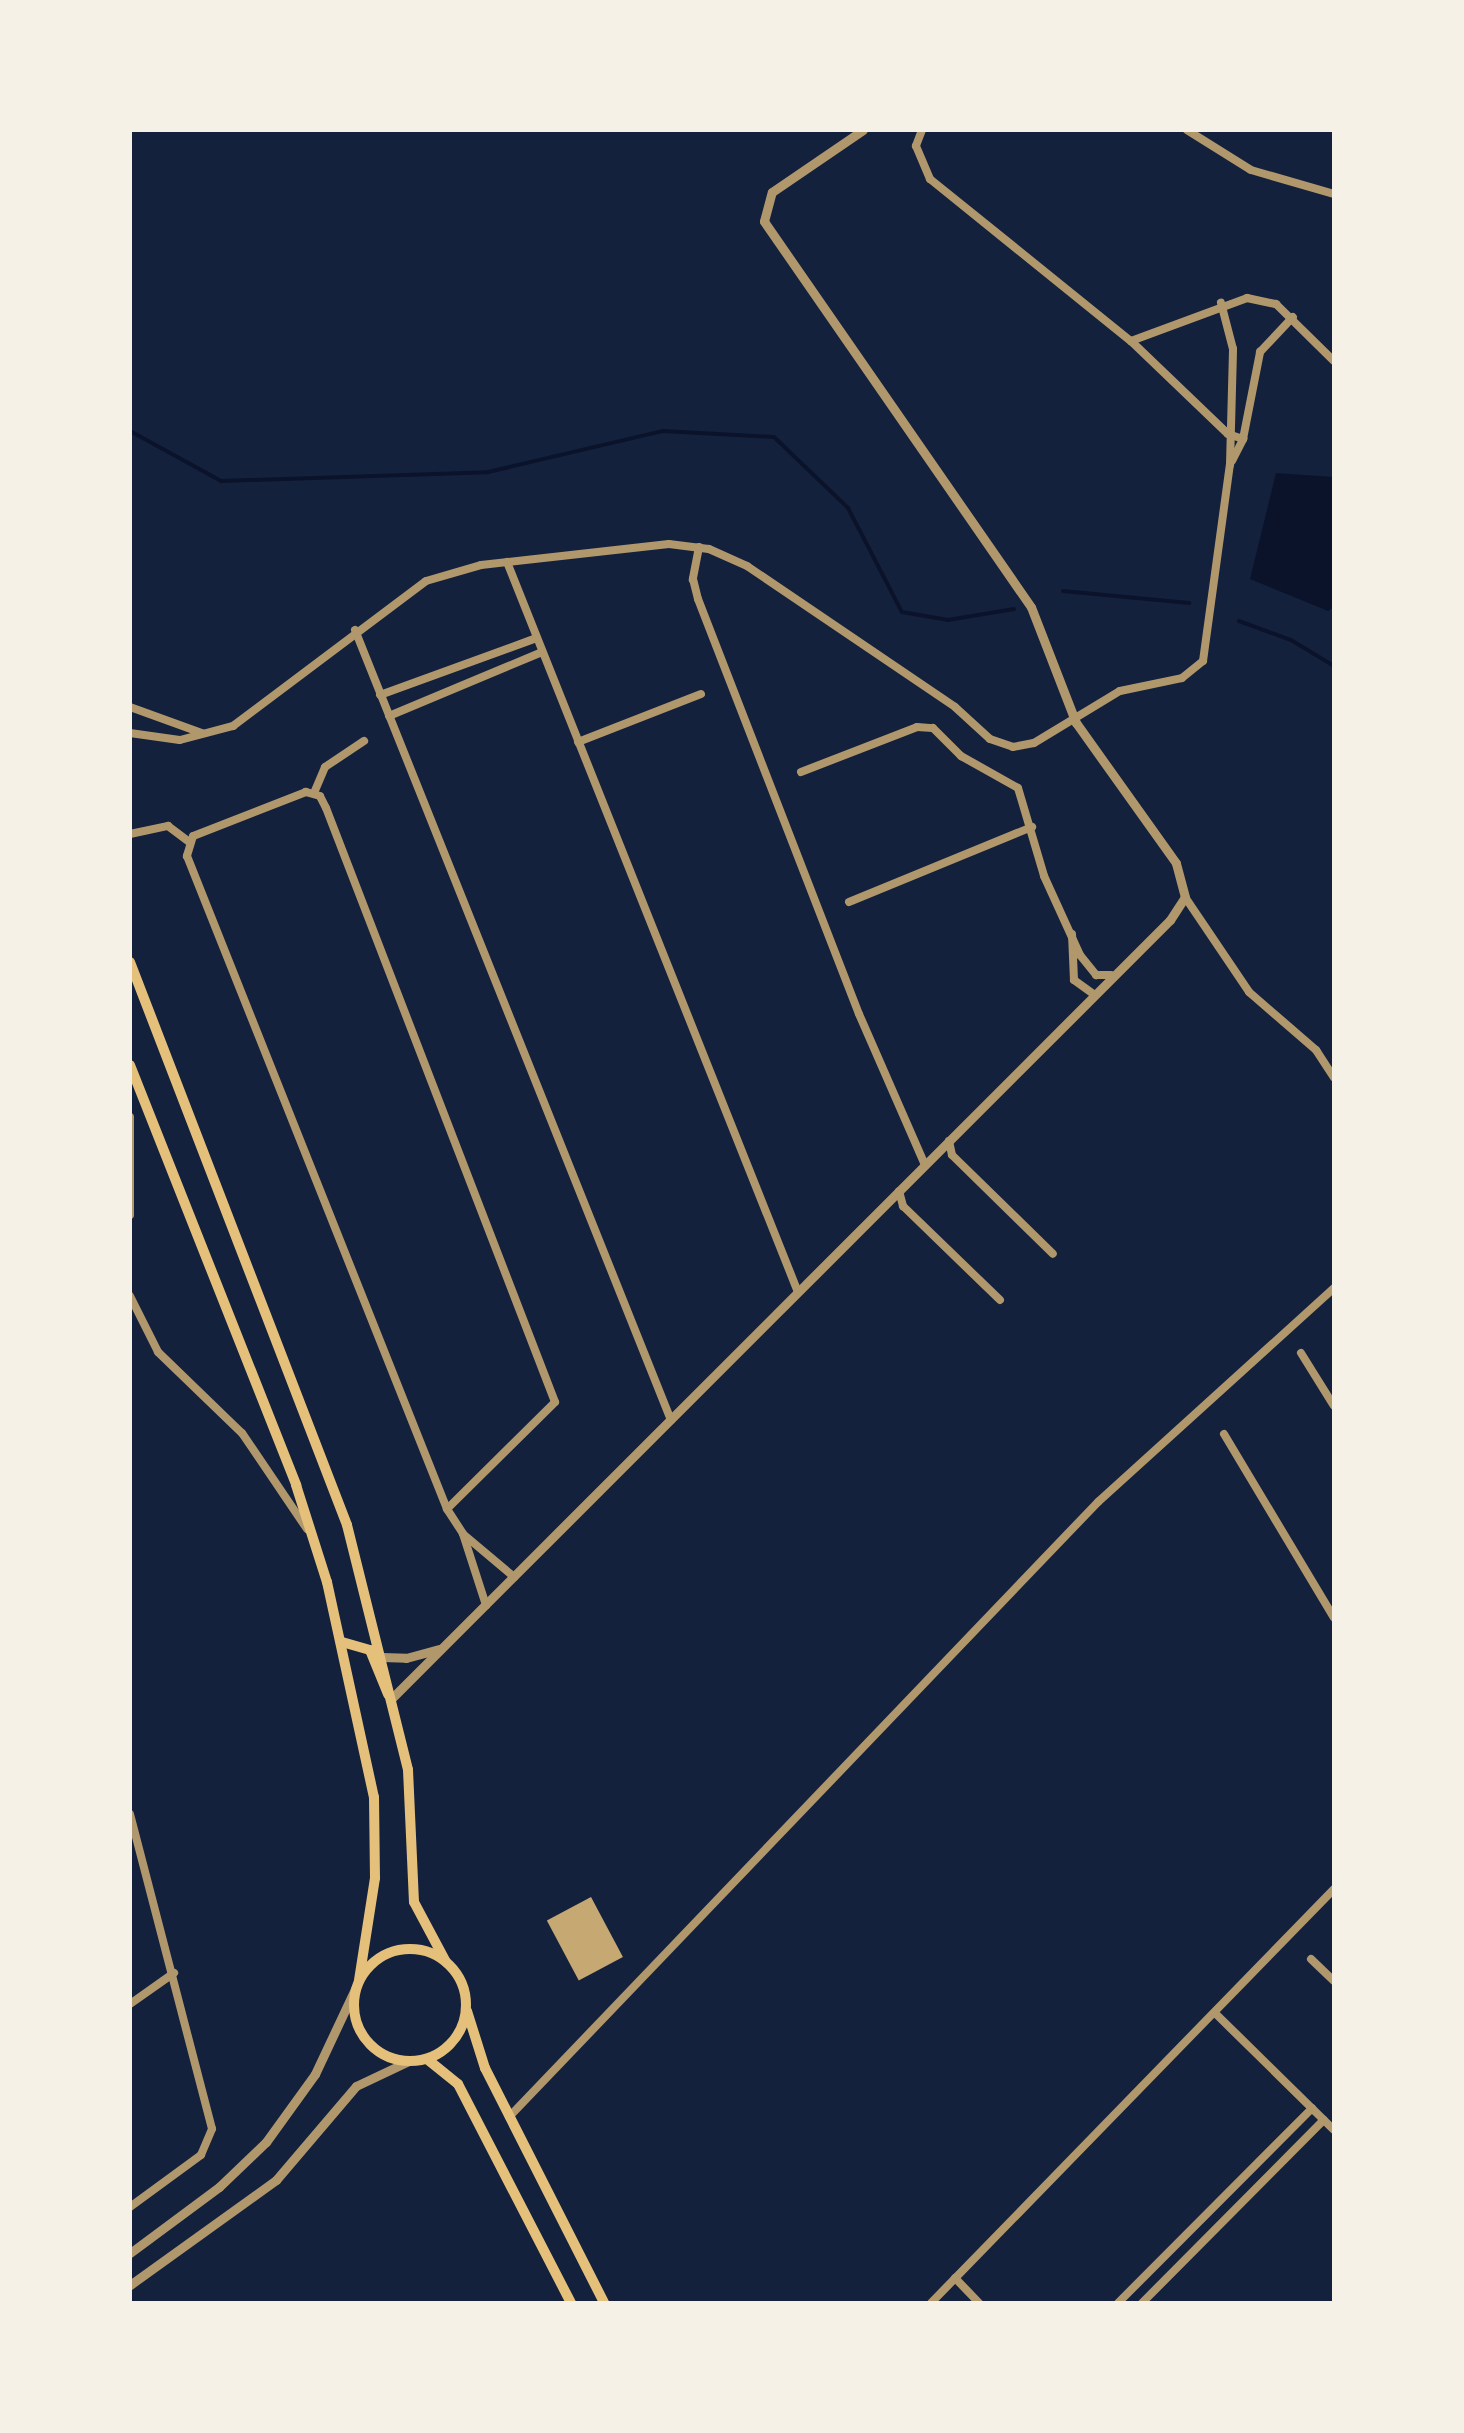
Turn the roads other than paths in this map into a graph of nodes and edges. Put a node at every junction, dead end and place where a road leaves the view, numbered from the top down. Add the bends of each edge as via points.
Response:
1 (864, 130) edge
2 (922, 130) edge
3 (1187, 130) edge
4 (1334, 194) edge
5 (1221, 304) junction
6 (1293, 317) junction
7 (1131, 341) junction
8 (1334, 361) edge
9 (1228, 434) junction
10 (1244, 439) junction
11 (1230, 465) junction
12 (699, 547) junction
13 (507, 562) junction
14 (355, 630) junction
15 (536, 638) junction
16 (542, 652) junction
17 (700, 694) dead end
18 (380, 695) junction
19 (130, 707) edge
20 (389, 716) junction
21 (1076, 723) junction
22 (130, 733) edge
23 (206, 733) junction
24 (364, 742) dead end
25 (578, 742) junction
26 (801, 772) dead end
27 (314, 793) junction
28 (1032, 827) junction
29 (130, 834) edge
30 (188, 841) junction
31 (1185, 897) junction
32 (850, 902) dead end
33 (1072, 930) junction
34 (130, 962) edge
35 (1111, 976) junction
36 (1092, 994) junction
37 (130, 1065) edge
38 (1334, 1078) edge
39 (130, 1117) edge
40 (948, 1141) junction
41 (926, 1164) junction
42 (899, 1191) junction
43 (130, 1215) edge
44 (1053, 1254) dead end
45 (1334, 1288) edge
46 (798, 1292) junction
47 (130, 1296) edge
48 (1000, 1300) dead end
49 (139, 1324) junction
50 (130, 1329) edge
51 (1300, 1353) dead end
52 (1334, 1406) edge
53 (671, 1420) junction
54 (1224, 1434) dead end
55 (447, 1509) junction
56 (464, 1534) junction
57 (316, 1545) junction
58 (514, 1577) junction
59 (486, 1605) junction
60 (1334, 1618) edge
61 (342, 1642) junction
62 (443, 1648) junction
63 (382, 1657) junction
64 (392, 1698) junction
65 (130, 1814) edge
66 (1334, 1889) edge
67 (1312, 1959) dead end
68 (446, 1962) junction
69 (174, 1973) junction
70 (1334, 1981) edge
71 (357, 1984) junction
72 (130, 2004) edge
73 (466, 2007) junction
74 (1215, 2013) junction
75 (426, 2058) junction
76 (410, 2061) junction
77 (1312, 2108) junction
78 (509, 2116) junction
79 (1324, 2120) junction
80 (1334, 2130) edge
81 (130, 2206) edge
82 (1179, 2241) junction
83 (1191, 2253) junction
84 (130, 2254) edge
85 (955, 2278) junction
86 (130, 2285) edge
87 (571, 2303) edge
88 (604, 2303) edge
89 (931, 2303) edge
90 (978, 2303) edge
91 (1118, 2303) edge
92 (1142, 2303) edge

1 - 21 street via 772,192 764,221 1031,607
2 - 7 street via 916,146 930,179
3 - 4 street via 1251,170
5 - 6 street via 1261,300
5 - 7 street
5 - 9 street via 1233,350
6 - 8 street
6 - 10 street via 1260,352
7 - 9 street
9 - 10 street
9 - 11 street
10 - 11 street
11 - 21 street via 1204,662 1182,678 1120,691
12 - 13 street via 650,544
12 - 21 street via 747,566 955,707 997,743 1034,743
12 - 41 street via 693,579 698,599 859,1014
13 - 14 street via 426,581
13 - 15 street
14 - 18 street
14 - 23 street via 248,718
15 - 16 street
15 - 18 street
16 - 20 street
16 - 25 street
17 - 25 street
18 - 20 street
19 - 23 street
20 - 53 street
21 - 31 street via 1176,862
22 - 23 street via 180,740
24 - 27 street via 326,767
25 - 46 street
26 - 28 street via 929,726 964,758 1014,783
27 - 30 street
27 - 55 street via 326,808 554,1402
28 - 32 street
28 - 33 street via 1044,876
29 - 30 street via 168,826
30 - 55 street via 186,856
31 - 35 street
31 - 38 street via 1249,992 1316,1050
33 - 35 street via 1087,967
33 - 36 street via 1074,980
34 - 63 main road via 330,1475
35 - 36 street
36 - 40 street
37 - 57 main road
39 - 43 street
40 - 41 street
40 - 44 street via 952,1155
41 - 42 street
42 - 46 street
42 - 48 street via 904,1206
45 - 78 street via 1098,1502
46 - 53 street
47 - 49 street
49 - 50 street
49 - 57 street via 172,1367 254,1448
51 - 52 street
53 - 58 street
54 - 60 street
55 - 56 street
56 - 58 street
56 - 59 street
57 - 61 main road
58 - 59 street
59 - 62 street
61 - 64 main road via 370,1650
61 - 71 main road via 367,1751 376,1831
62 - 63 street
62 - 64 street
63 - 64 main road
64 - 68 main road via 412,1806 414,1902
65 - 69 street
66 - 74 street
67 - 70 street
68 - 71 main road via 429,1952 398,1950 371,1964
68 - 73 main road via 459,1978
69 - 72 street
69 - 81 street via 212,2129 201,2155
71 - 76 main road via 354,2010 364,2038 379,2052
71 - 84 street via 315,2074 266,2142 219,2188
73 - 75 main road via 456,2037
73 - 78 main road
74 - 77 street
74 - 85 street
75 - 76 main road
75 - 87 main road via 458,2084
76 - 86 street via 356,2086 276,2180
77 - 79 street
77 - 82 street
78 - 88 main road
79 - 80 street
79 - 83 street
82 - 83 street
82 - 91 street
83 - 92 street
85 - 89 street
85 - 90 street

